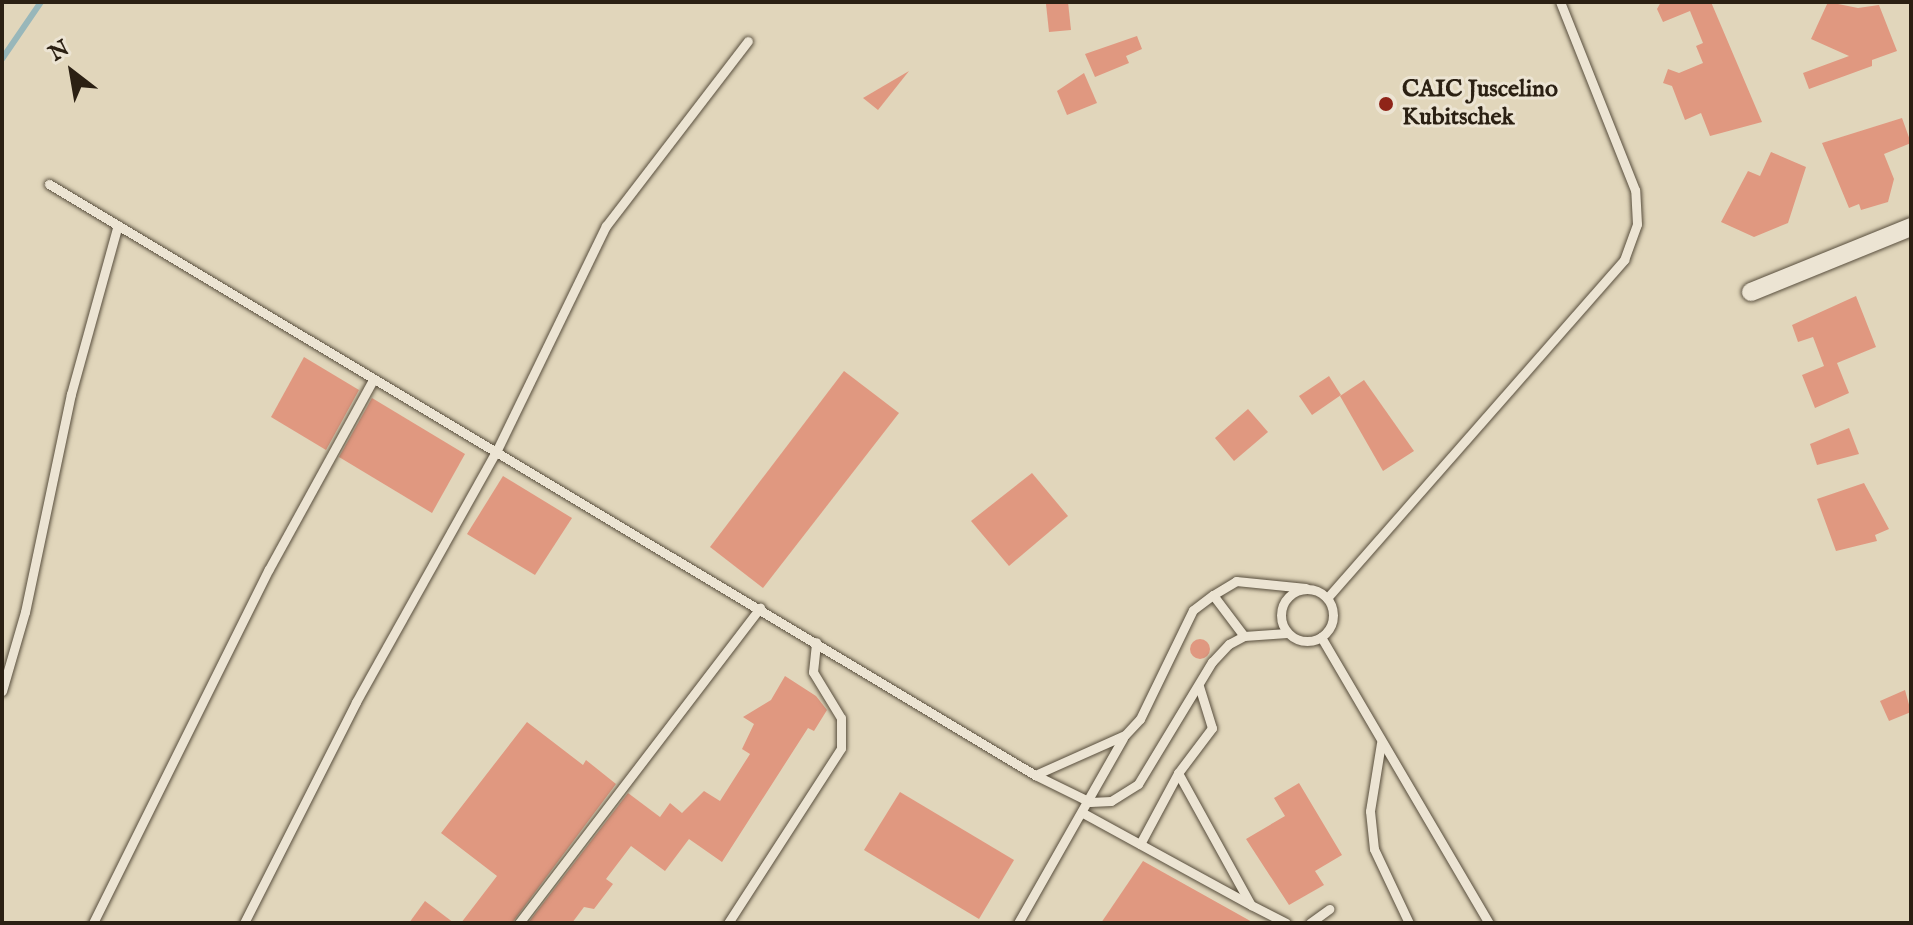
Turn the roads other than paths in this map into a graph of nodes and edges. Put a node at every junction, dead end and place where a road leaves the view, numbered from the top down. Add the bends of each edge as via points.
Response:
1 (1560, 2) edge
2 (748, 41) dead end
3 (49, 184) dead end
4 (118, 225) junction
5 (1911, 227) edge
6 (1751, 292) dead end
7 (373, 380) junction
8 (497, 450) junction
9 (1306, 588) junction
10 (1213, 595) junction
11 (1328, 597) junction
12 (760, 608) junction
13 (1287, 633) junction
14 (1244, 636) junction
15 (1321, 637) junction
16 (816, 642) junction
17 (1199, 686) junction
18 (2, 691) edge
19 (1125, 735) junction
20 (1381, 743) junction
21 (1178, 773) junction
22 (1035, 775) junction
23 (1090, 802) junction
24 (1083, 813) junction
25 (1140, 844) junction
26 (1251, 905) junction
27 (1329, 909) dead end
28 (93, 923) edge
29 (244, 923) edge
30 (519, 923) edge
31 (728, 923) edge
32 (1018, 923) edge
33 (1286, 923) edge
34 (1310, 923) edge
35 (1409, 923) edge
36 (1489, 923) edge

1 - 11 lane via 1635,190 1637,224 1624,260
2 - 8 lane via 606,226
3 - 4 lane
4 - 7 lane
4 - 18 lane via 71,394 25,612
5 - 6 street
7 - 8 lane
7 - 28 lane via 269,569
8 - 12 lane
8 - 29 lane via 356,702
9 - 10 lane via 1236,581
9 - 11 lane
9 - 13 lane via 1286,599 1281,622
10 - 14 lane
10 - 19 lane via 1193,610 1140,719
11 - 15 lane via 1334,618
12 - 16 lane
12 - 30 lane
13 - 14 lane
13 - 15 lane via 1298,640
14 - 17 lane via 1212,662
15 - 20 lane
16 - 22 lane
16 - 31 lane via 813,672 841,718 841,748
17 - 21 lane via 1212,728
17 - 23 lane via 1138,784 1111,801
19 - 22 lane
19 - 23 lane
20 - 35 lane via 1370,811 1374,849
20 - 36 lane
21 - 25 lane
21 - 26 lane
22 - 23 lane
23 - 24 lane
24 - 25 lane
24 - 32 lane
25 - 26 lane
26 - 33 lane
27 - 34 lane

